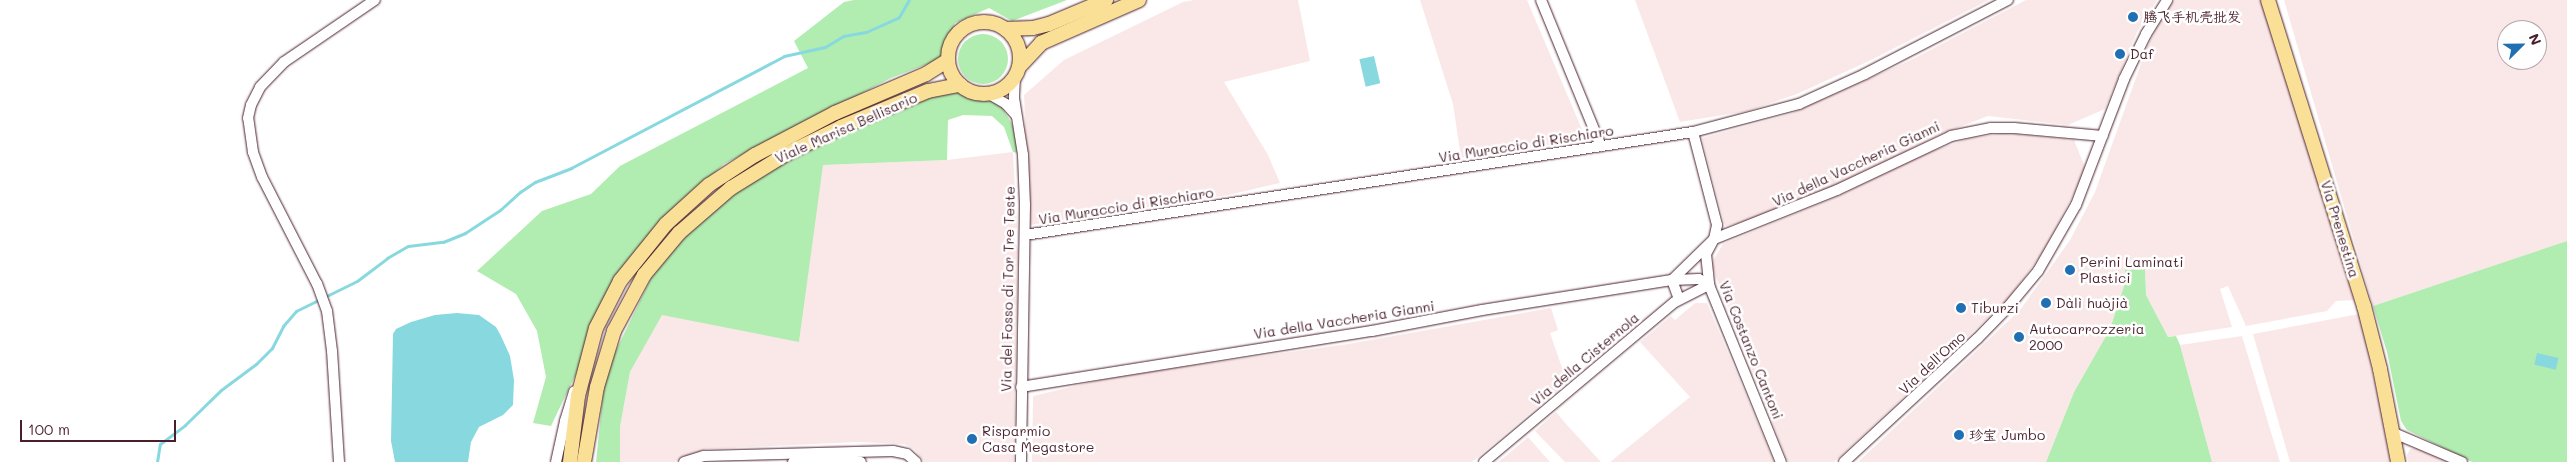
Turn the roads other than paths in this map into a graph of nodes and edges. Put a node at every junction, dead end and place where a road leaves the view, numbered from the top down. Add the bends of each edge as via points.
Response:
1 (375, 0) edge
2 (1106, 0) edge
3 (1139, 0) edge
4 (1541, 0) edge
5 (2008, 0) edge
6 (2167, 0) edge
7 (2268, 0) edge
8 (1005, 29) junction
9 (948, 60) junction
10 (1017, 72) junction
11 (960, 85) junction
12 (989, 94) junction
13 (1016, 116) junction
14 (1693, 132) junction
15 (2103, 136) junction
16 (1600, 146) junction
17 (1024, 235) junction
18 (1714, 239) junction
19 (1672, 280) junction
20 (1709, 285) junction
21 (1679, 299) junction
22 (591, 342) junction
23 (1021, 387) junction
24 (2394, 434) junction
25 (585, 458) edge
26 (339, 462) edge
27 (556, 462) edge
28 (570, 462) edge
29 (684, 462) edge
30 (793, 462) edge
31 (861, 462) edge
32 (916, 462) edge
33 (1021, 462) edge
34 (1484, 462) edge
35 (1781, 462) edge
36 (1844, 462) edge
37 (2398, 462) edge
38 (2462, 462) edge

1 - 26 street via 284,62 260,87 248,114 258,167 322,297 331,330
2 - 8 main road via 1049,24
3 - 10 main road via 1041,43
4 - 16 street
5 - 14 street, Via Muraccio di Rischiaro via 1865,74 1799,104
6 - 15 street, Via dell'Omo via 2136,54
7 - 24 main road, Via Prenestina via 2364,306
8 - 9 main road via 983,22 972,24 954,38
8 - 10 main road via 1018,46
9 - 11 main road
9 - 22 main road, Viale Marisa Bellisario via 926,74 775,143 703,190 666,224 633,262 605,308
10 - 12 main road via 1008,85
10 - 13 street, Via del Fosso di Tor Tre Teste
11 - 12 main road via 979,94
11 - 25 main road, Viale Marisa Bellisario via 928,91 799,147 731,188 685,227 648,270 621,315 599,377
12 - 13 street via 1006,104
13 - 17 street, Via del Fosso di Tor Tre Teste via 1023,155
14 - 16 street, Via Muraccio di Rischiaro
14 - 18 street, Via Costanzo Cantoni via 1716,215
15 - 18 street, Via della Vaccheria Gianni via 1991,128 1951,136 1837,190
15 - 36 street, Via dell'Omo via 2064,228 2028,284 1977,339
16 - 17 street, Via Muraccio di Rischiaro
17 - 23 street, Via del Fosso di Tor Tre Teste
18 - 19 street, Via della Vaccheria Gianni
18 - 20 street, Via Costanzo Cantoni via 1705,258
19 - 20 street, Via della Vaccheria Gianni via 1699,279
19 - 21 street
19 - 23 street, Via della Vaccheria Gianni
20 - 21 street, Via della Cisternola
20 - 35 street, Via Costanzo Cantoni
21 - 34 street, Via della Cisternola
22 - 27 street, Viale Marisa Bellisario via 567,413
22 - 28 main road, Viale Marisa Bellisario via 578,396
23 - 33 street, Via del Fosso di Tor Tre Teste
24 - 37 main road, Via Prenestina
24 - 38 street
29 - 32 street via 704,456 893,451 907,454
30 - 31 street

